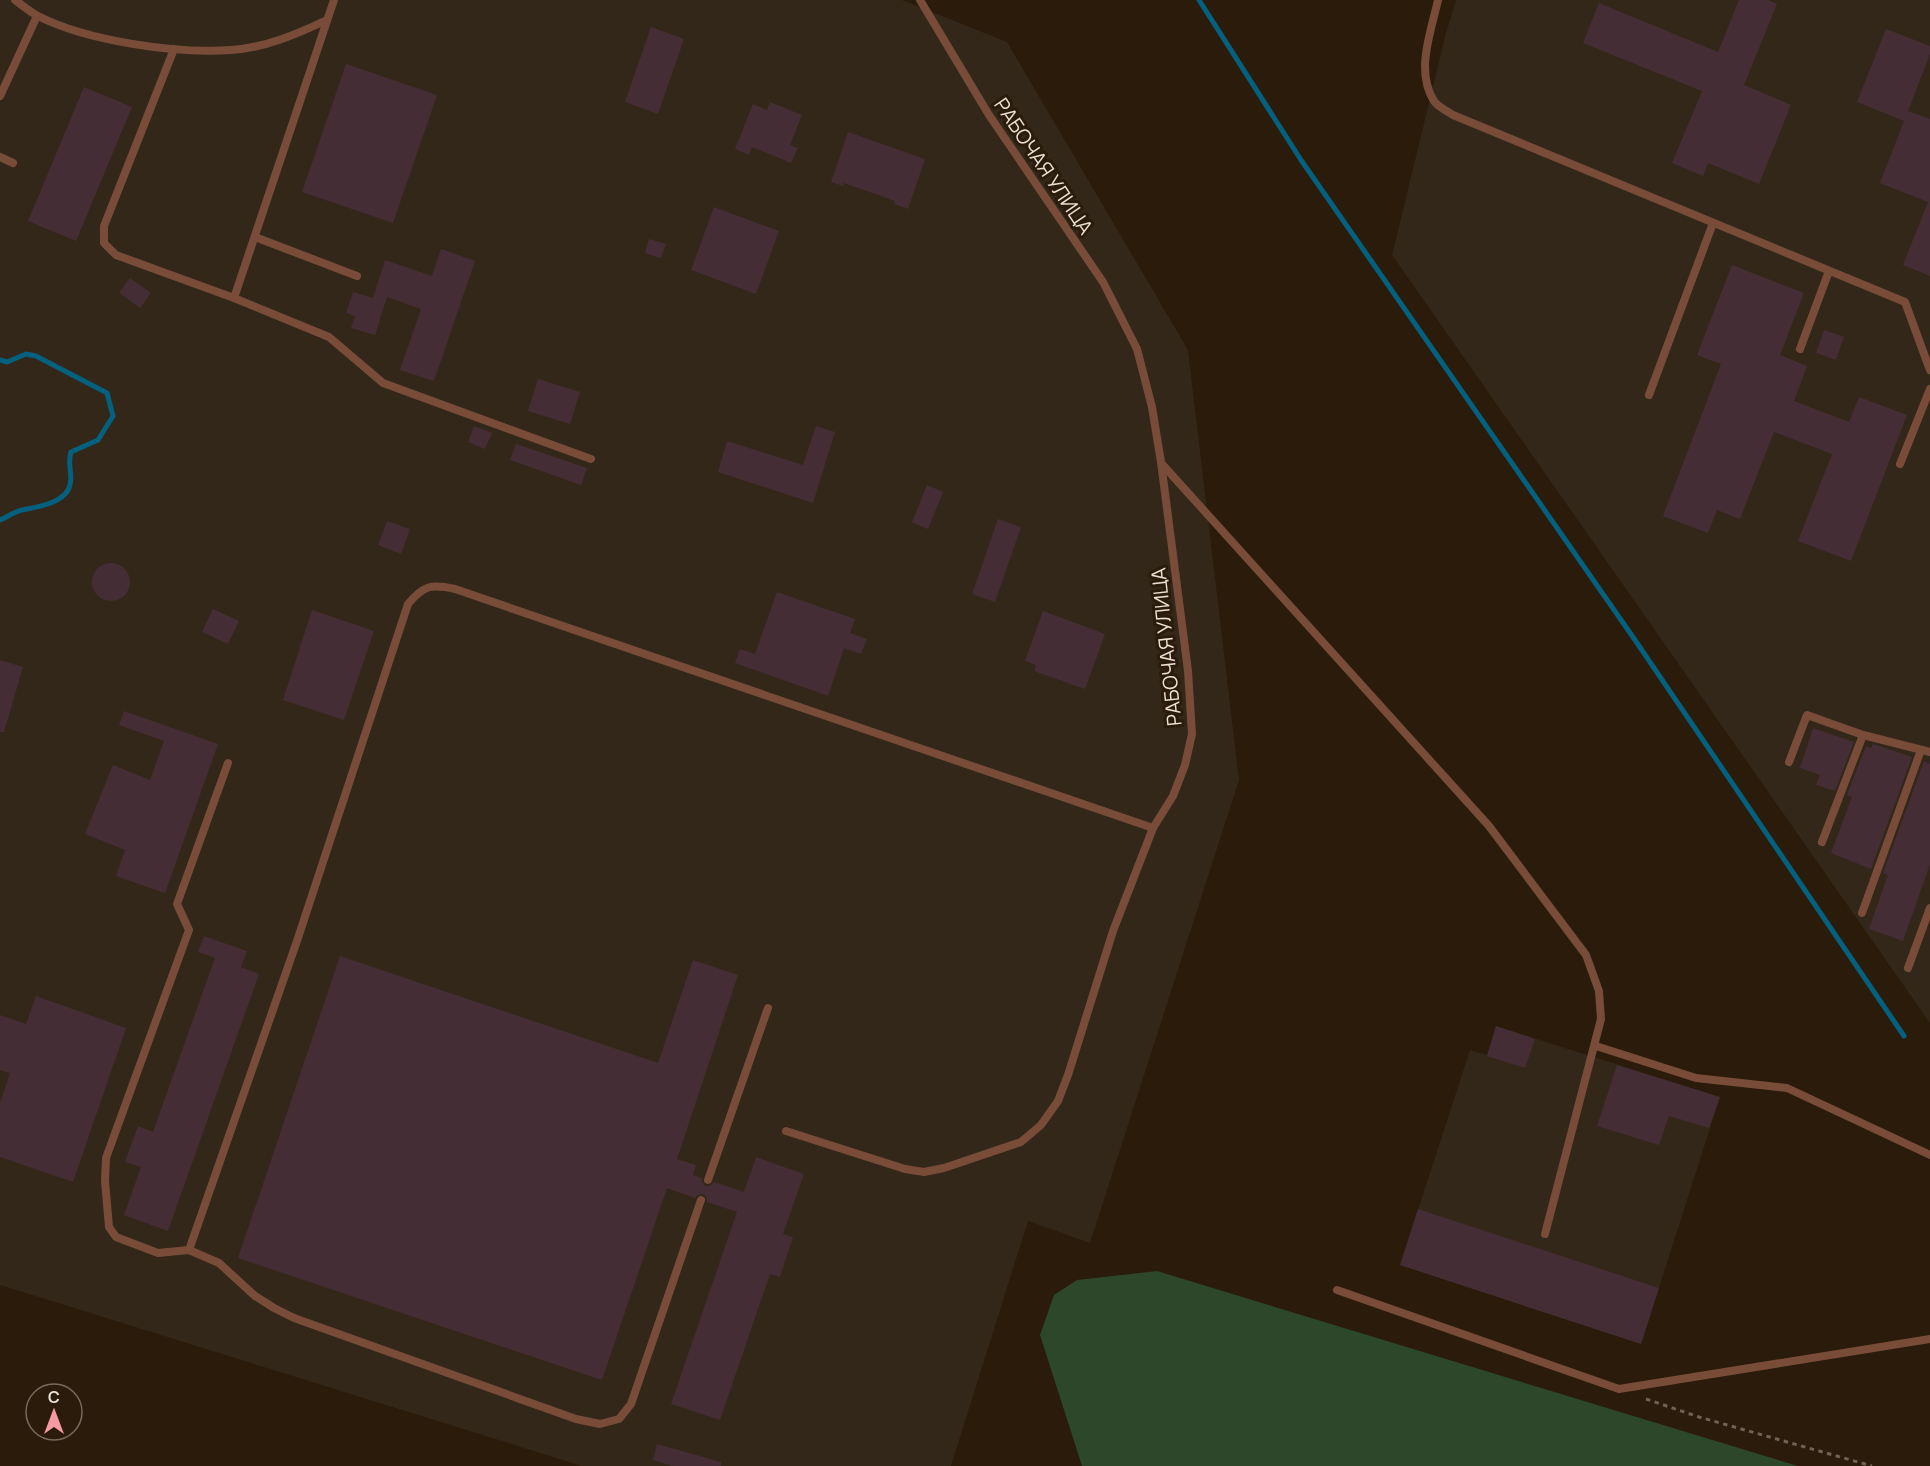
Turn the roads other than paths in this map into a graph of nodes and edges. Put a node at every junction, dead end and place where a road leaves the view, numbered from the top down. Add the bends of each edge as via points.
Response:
1 (15, 0) edge
2 (334, 0) edge
3 (920, 0) edge
4 (1438, 0) edge
5 (37, 16) junction
6 (327, 20) junction
7 (174, 49) junction
8 (0, 96) edge
9 (0, 157) edge
10 (13, 163) dead end
11 (1713, 223) junction
12 (255, 237) junction
13 (1829, 271) junction
14 (357, 276) dead end
15 (234, 298) junction
16 (1800, 349) dead end
17 (1930, 370) edge
18 (1930, 390) edge
19 (1649, 395) dead end
20 (591, 459) dead end
21 (1161, 462) junction
22 (1900, 464) dead end
23 (1863, 735) junction
24 (1926, 751) edge
25 (1790, 762) dead end
26 (228, 763) dead end
27 (1153, 828) junction
28 (1822, 842) dead end
29 (1930, 908) edge
30 (1862, 913) dead end
31 (1908, 968) dead end
32 (768, 1008) dead end
33 (1596, 1046) junction
34 (786, 1131) dead end
35 (1930, 1155) edge
36 (708, 1180) dead end
37 (701, 1200) dead end
38 (1545, 1234) dead end
39 (189, 1250) junction
40 (1337, 1290) dead end
41 (1930, 1339) edge

1 - 5 lane
2 - 6 lane
3 - 21 lane, РАБОЧАЯ УЛИЦА via 989,115 1103,282 1122,317 1137,349
4 - 11 lane via 1424,62 1435,103 1453,115
5 - 7 lane via 93,37
5 - 8 lane
6 - 7 lane via 288,38 232,50
6 - 12 lane
7 - 15 lane via 104,226 104,243 116,255
9 - 10 lane
11 - 13 lane
11 - 19 lane
12 - 14 lane
12 - 15 lane
13 - 16 lane
13 - 17 lane via 1905,302
15 - 20 lane via 329,337 383,383
18 - 22 lane
21 - 27 lane, РАБОЧАЯ УЛИЦА via 1192,734 1173,796
21 - 33 lane via 1489,826 1565,926 1586,955 1599,991 1601,1019
23 - 24 lane
23 - 25 lane via 1807,715
23 - 28 lane
24 - 30 lane
26 - 39 lane via 177,904 189,930 106,1158 109,1227 116,1238 158,1253
27 - 34 lane, РАБОЧАЯ УЛИЦА via 1113,931 1058,1101 1041,1125 1021,1142 924,1172
27 - 39 lane via 455,589 436,585 419,591 408,604 297,941
29 - 31 lane
32 - 36 lane
33 - 35 lane via 1696,1078 1787,1088
33 - 38 lane
37 - 39 lane via 631,1404 619,1419 600,1424 576,1419 294,1318 255,1296 219,1263
40 - 41 lane via 1619,1389

